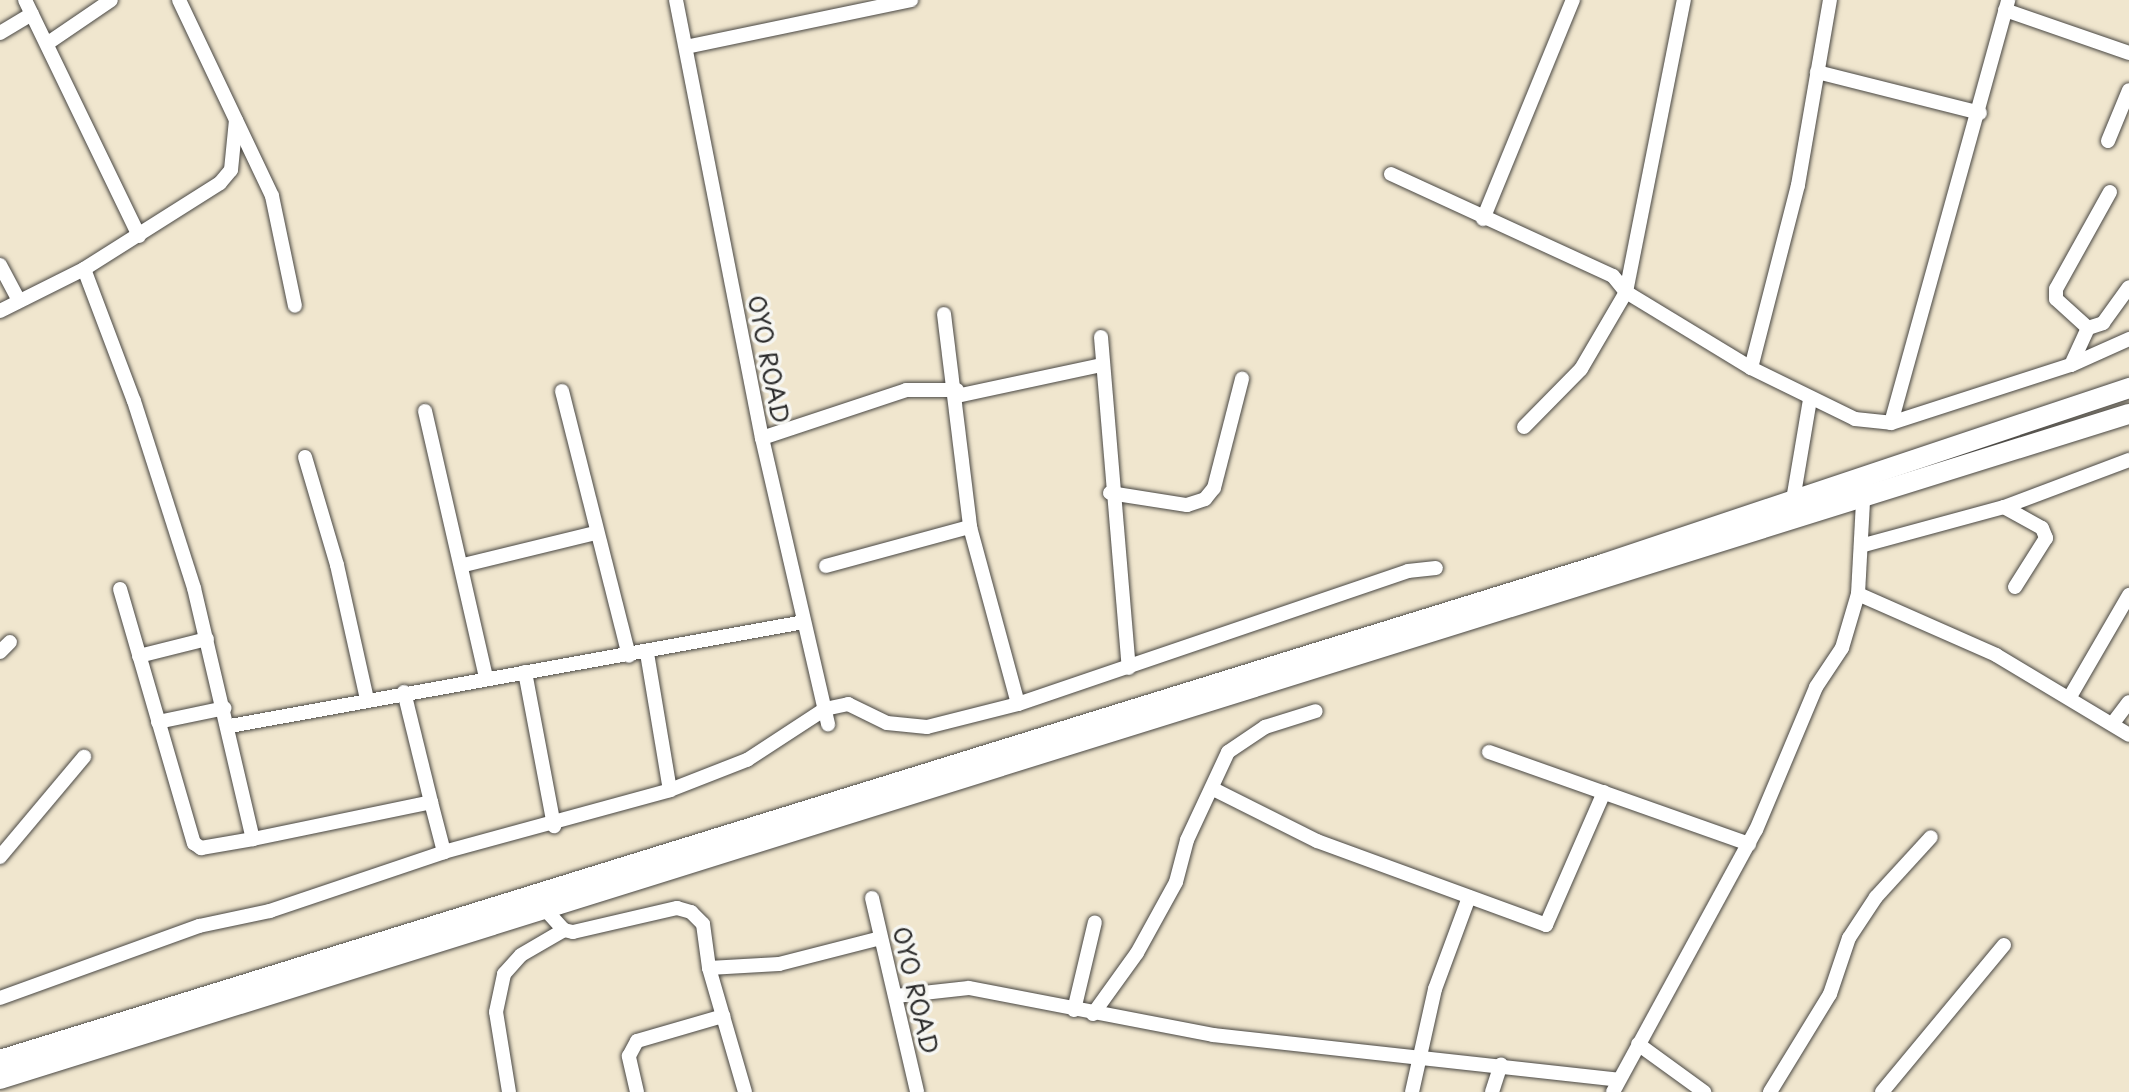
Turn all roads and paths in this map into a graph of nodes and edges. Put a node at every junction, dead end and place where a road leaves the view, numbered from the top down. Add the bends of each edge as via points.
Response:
1 (25, 0) edge
2 (111, 0) edge
3 (179, 0) edge
4 (676, 0) edge
5 (911, 0) edge
6 (1573, 0) edge
7 (1684, 0) edge
8 (1830, 0) edge
9 (2007, 5) edge
10 (32, 14) junction
11 (0, 33) edge
12 (48, 43) junction
13 (686, 47) junction
14 (2129, 53) edge
15 (1817, 72) junction
16 (2129, 90) edge
17 (1980, 113) junction
18 (236, 120) junction
19 (2108, 141) dead end
20 (1391, 174) dead end
21 (2110, 192) dead end
22 (1483, 219) junction
23 (139, 236) junction
24 (0, 265) edge
25 (84, 269) junction
26 (2129, 287) edge
27 (1626, 292) junction
28 (19, 300) junction
29 (295, 306) dead end
30 (0, 311) edge
31 (944, 314) dead end
32 (2088, 328) junction
33 (1101, 337) dead end
34 (2129, 339) edge
35 (1102, 365) junction
36 (2071, 365) junction
37 (1751, 368) junction
38 (1242, 379) dead end
39 (2129, 388) edge
40 (562, 391) dead end
41 (957, 393) junction
42 (1810, 399) junction
43 (425, 411) dead end
44 (2129, 414) edge
45 (1891, 423) junction
46 (1524, 427) dead end
47 (762, 438) junction
48 (305, 457) dead end
49 (2129, 460) edge
50 (1110, 493) junction
51 (1793, 500) junction
52 (1863, 501) junction
53 (2004, 507) junction
54 (970, 527) junction
55 (595, 533) junction
56 (1864, 545) junction
57 (464, 565) junction
58 (826, 566) dead end
59 (1436, 568) dead end
60 (1605, 571) junction
61 (2015, 587) dead end
62 (120, 589) dead end
63 (1858, 594) junction
64 (2129, 595) edge
65 (804, 622) junction
66 (207, 639) junction
67 (647, 653) junction
68 (139, 656) junction
69 (629, 656) junction
70 (1129, 668) junction
71 (525, 672) junction
72 (486, 678) junction
73 (404, 692) junction
74 (2071, 695) junction
75 (367, 699) junction
76 (2129, 702) edge
77 (1018, 704) junction
78 (225, 708) junction
79 (825, 709) junction
80 (1316, 711) dead end
81 (158, 722) junction
82 (2113, 723) junction
83 (828, 725) dead end
84 (230, 726) junction
85 (2129, 735) edge
86 (1489, 752) dead end
87 (84, 757) dead end
88 (1213, 789) junction
89 (670, 790) junction
90 (1604, 792) junction
91 (431, 802) junction
92 (554, 826) junction
93 (1931, 837) dead end
94 (253, 839) junction
95 (1749, 844) junction
96 (444, 852) junction
97 (0, 857) edge
98 (1469, 897) junction
99 (872, 898) dead end
100 (544, 908) junction
101 (1095, 922) dead end
102 (564, 930) junction
103 (881, 938) junction
104 (2004, 945) dead end
105 (709, 968) junction
106 (896, 996) junction
107 (0, 998) edge
108 (1074, 1010) junction
109 (1093, 1014) junction
110 (723, 1016) junction
111 (1638, 1044) junction
112 (1423, 1059) junction
113 (0, 1060) edge
114 (1501, 1064) junction
115 (0, 1079) edge
116 (1616, 1086) edge
117 (509, 1092) edge
118 (637, 1092) edge
119 (745, 1092) edge
120 (917, 1092) edge
121 (1412, 1092) edge
122 (1492, 1092) edge
123 (1704, 1092) edge
124 (1770, 1092) edge
125 (1882, 1092) edge

1 - 10 street
2 - 12 street
3 - 18 street
4 - 13 street, OYO ROAD
5 - 13 street
6 - 22 street
7 - 27 street
8 - 15 street
9 - 14 street
9 - 17 street
10 - 11 street
10 - 12 street
12 - 23 street
13 - 47 street, OYO ROAD
15 - 17 street
15 - 37 street via 1798,185
16 - 19 street
17 - 45 street
18 - 23 street via 231,170 220,183
18 - 29 street via 272,196
20 - 22 street
21 - 32 street via 2056,289 2056,299
22 - 27 street via 1613,276
23 - 25 street
24 - 28 street
25 - 28 street
25 - 66 street via 134,401
26 - 32 street via 2103,323
27 - 37 street
27 - 46 street via 1581,369
28 - 30 street
31 - 41 street
32 - 36 street
33 - 35 street
34 - 36 street
35 - 41 street
35 - 50 street
36 - 45 street
37 - 42 street
38 - 50 street via 1214,488 1205,499 1187,505
39 - 51 highway
40 - 55 street
41 - 47 street via 906,390
41 - 54 street
42 - 45 street via 1855,419
42 - 51 street
43 - 57 street
44 - 52 highway
47 - 65 street, OYO ROAD
48 - 75 street via 337,565
49 - 53 street
50 - 70 street
51 - 60 highway
52 - 56 street
52 - 60 highway
53 - 56 street
53 - 61 street via 2042,528 2046,538
54 - 58 street
54 - 77 street
55 - 57 street
55 - 69 street
56 - 63 street
57 - 72 street
59 - 70 street via 1394,575
60 - 100 highway
60 - 113 highway
62 - 68 street
63 - 74 street
63 - 95 street via 1842,648 1816,687
64 - 74 street
65 - 67 street
65 - 79 street, OYO ROAD
66 - 68 street
66 - 78 street
67 - 69 street
67 - 89 street
68 - 81 street
69 - 71 street
70 - 77 street
71 - 72 street
71 - 92 street
72 - 73 street
73 - 75 street
73 - 91 street
74 - 82 street
75 - 84 street
76 - 82 street
77 - 79 street via 927,727 887,723 848,704
78 - 81 street
78 - 84 street
79 - 83 street, OYO ROAD
79 - 89 street via 747,760
80 - 88 street via 1243,739 1228,752
81 - 94 street via 194,843 201,848
82 - 85 street
84 - 94 street
86 - 90 street
87 - 97 street
88 - 98 street via 1317,841
88 - 109 street via 1187,840 1176,882 1137,953
89 - 92 street
90 - 95 street
90 - 98 street via 1552,922 1539,924
91 - 94 street
91 - 96 street
92 - 96 street
93 - 124 street via 1876,897 1849,938 1830,994
95 - 111 street
96 - 107 street via 270,911 199,926
98 - 112 street via 1435,989
99 - 103 street, OYO ROAD
100 - 102 street
100 - 115 highway
101 - 108 street
102 - 105 street via 677,908 703,924
102 - 117 street via 521,955 504,974 496,1012
103 - 105 street via 779,964
103 - 106 street, OYO ROAD
104 - 125 street
105 - 110 street
106 - 108 street via 969,988
106 - 120 street, OYO ROAD
108 - 109 street
109 - 112 street via 1213,1035
110 - 118 street via 637,1041 629,1056
110 - 119 street
111 - 116 street
111 - 123 street
112 - 114 street
112 - 121 street
114 - 116 street
114 - 122 street

